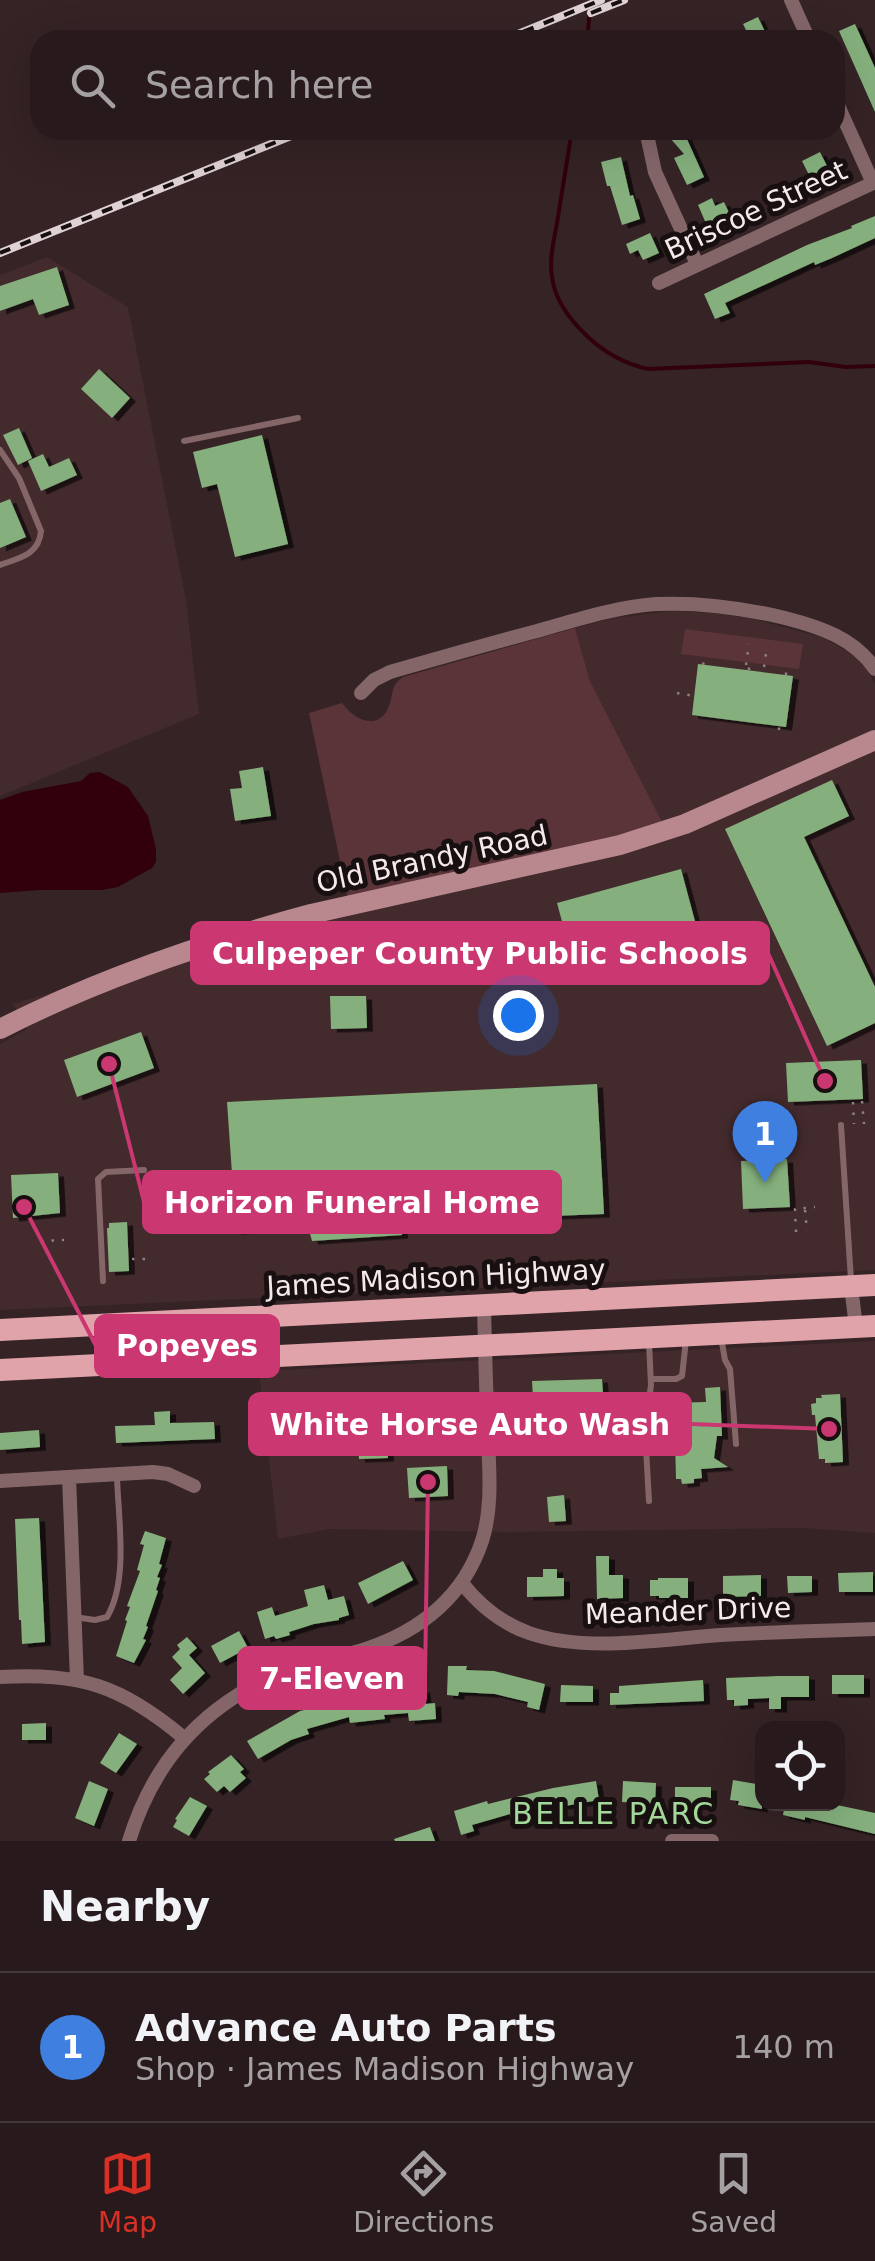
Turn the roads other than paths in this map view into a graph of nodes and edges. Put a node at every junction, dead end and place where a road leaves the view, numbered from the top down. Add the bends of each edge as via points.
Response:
1 (791, 0) edge
2 (804, 30) edge
3 (845, 120) edge
4 (648, 140) edge
5 (874, 182) edge
6 (697, 264) junction
7 (658, 283) dead end
8 (298, 418) dead end
9 (184, 441) dead end
10 (0, 450) edge
11 (0, 565) edge
12 (875, 669) edge
13 (361, 693) dead end
14 (875, 740) edge
15 (0, 1029) edge
16 (841, 1125) dead end
17 (144, 1170) dead end
18 (103, 1281) dead end
19 (875, 1285) edge
20 (851, 1286) junction
21 (484, 1305) junction
22 (157, 1322) junction
23 (865, 1326) edge
24 (0, 1330) edge
25 (721, 1334) junction
26 (686, 1336) junction
27 (649, 1338) junction
28 (485, 1346) junction
29 (160, 1363) junction
30 (0, 1370) edge
31 (651, 1379) junction
32 (736, 1444) dead end
33 (116, 1474) junction
34 (69, 1477) junction
35 (0, 1481) edge
36 (194, 1486) dead end
37 (649, 1501) dead end
38 (462, 1583) junction
39 (74, 1617) junction
40 (875, 1629) edge
41 (0, 1678) edge
42 (77, 1680) junction
43 (184, 1738) junction
44 (129, 1841) edge
45 (672, 1841) edge
46 (712, 1841) edge

1 - 2 street
3 - 5 street
4 - 6 street via 655,172
5 - 6 street, Briscoe Street
6 - 7 street, Briscoe Street
8 - 9 lane
10 - 11 lane via 41,531 32,552
12 - 13 street via 854,645 806,624 730,607 654,604 390,672
14 - 15 street, Old Brandy Road via 665,832 261,927 78,992
16 - 20 lane
17 - 18 lane via 98,1178
19 - 20 main road, James Madison Highway
20 - 21 main road, James Madison Highway
20 - 23 street
21 - 22 main road, James Madison Highway
21 - 28 street
22 - 24 main road, James Madison Highway
22 - 29 main road
23 - 25 main road
25 - 26 main road
25 - 32 lane
26 - 27 main road
26 - 31 lane via 682,1376
27 - 28 main road
27 - 31 lane
28 - 29 main road
28 - 38 street via 490,1499 483,1540
29 - 30 main road
31 - 37 lane via 645,1430
33 - 34 street
33 - 36 street via 168,1474
33 - 39 lane via 120,1559 114,1606 107,1617
34 - 35 street
34 - 39 street
38 - 40 street, Meander Drive via 491,1614 553,1639 608,1643
38 - 43 street via 412,1628 363,1650 276,1674
39 - 42 street
41 - 42 street
42 - 43 street via 126,1697
43 - 44 street via 152,1783
45 - 46 street

